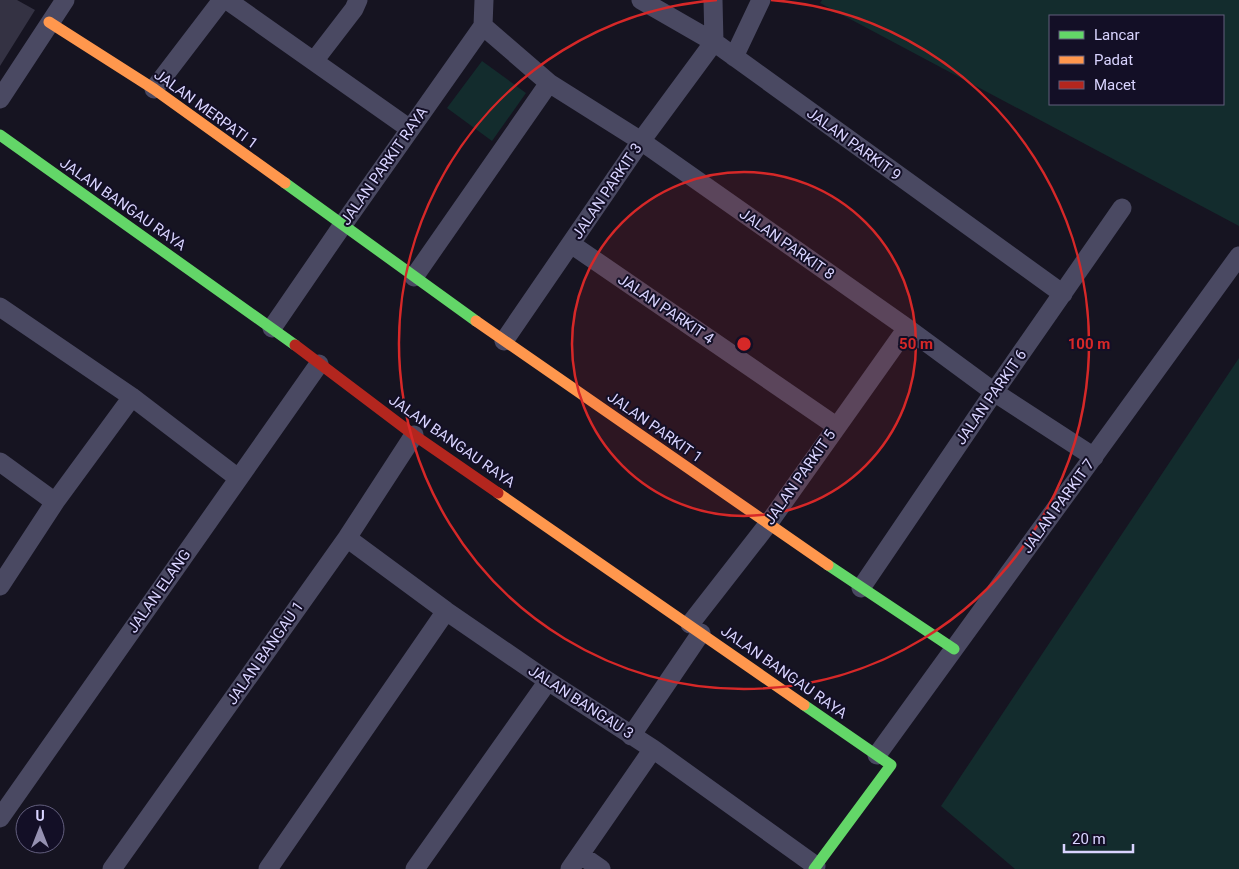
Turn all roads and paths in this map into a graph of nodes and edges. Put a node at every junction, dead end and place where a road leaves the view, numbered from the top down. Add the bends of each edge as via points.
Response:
1 (65, 0) edge
2 (222, 0) edge
3 (227, 0) edge
4 (358, 0) edge
5 (484, 0) edge
6 (641, 0) edge
7 (712, 0) edge
8 (762, 0) edge
9 (49, 22) junction
10 (484, 26) junction
11 (714, 42) junction
12 (734, 57) junction
13 (314, 61) junction
14 (549, 83) junction
15 (154, 89) junction
16 (0, 99) edge
17 (410, 129) junction
18 (0, 136) edge
19 (641, 141) junction
20 (1122, 208) dead end
21 (342, 226) junction
22 (571, 244) junction
23 (1239, 256) edge
24 (414, 277) junction
25 (1063, 294) junction
26 (0, 307) edge
27 (272, 328) junction
28 (906, 328) junction
29 (504, 341) junction
30 (319, 364) junction
31 (994, 392) junction
32 (132, 397) junction
33 (836, 426) junction
34 (414, 435) junction
35 (1094, 457) junction
36 (0, 462) edge
37 (238, 478) junction
38 (55, 502) junction
39 (768, 524) junction
40 (347, 538) junction
41 (0, 586) edge
42 (861, 588) junction
43 (446, 611) junction
44 (696, 629) junction
45 (954, 649) junction
46 (548, 681) junction
47 (631, 736) junction
48 (653, 749) junction
49 (884, 760) junction
50 (0, 818) edge
51 (575, 862) edge
52 (815, 867) edge
53 (112, 869) edge
54 (268, 869) edge
55 (415, 869) edge
56 (601, 869) edge

1 - 9 street
2 - 15 street
3 - 13 street
4 - 13 street
5 - 10 street
6 - 11 street, JALAN PARKIT 9
7 - 11 street
8 - 12 street
9 - 15 street, JALAN MERPATI 1
9 - 16 street
10 - 14 street, JALAN PARKIT 8
10 - 17 street, JALAN PARKIT RAYA
11 - 12 street, JALAN PARKIT 9
11 - 19 street, JALAN PARKIT 3
12 - 25 street, JALAN PARKIT 9
13 - 17 street
14 - 19 street, JALAN PARKIT 8
14 - 24 street
15 - 21 street, JALAN MERPATI 1
17 - 21 street, JALAN PARKIT RAYA
18 - 27 street, JALAN BANGAU RAYA
19 - 22 street, JALAN PARKIT 3
19 - 28 street, JALAN PARKIT 8
20 - 25 street, JALAN PARKIT 6
21 - 24 street, JALAN PARKIT 1
21 - 27 street, JALAN PARKIT RAYA
22 - 29 street, JALAN PARKIT 3
22 - 33 street, JALAN PARKIT 4
23 - 35 street, JALAN PARKIT 7
24 - 29 street, JALAN PARKIT 1
25 - 31 street, JALAN PARKIT 6
26 - 32 street
27 - 30 street, JALAN BANGAU RAYA
28 - 31 street, JALAN PARKIT 8
28 - 33 street, JALAN PARKIT 5
29 - 39 street, JALAN PARKIT 1
30 - 34 street, JALAN BANGAU RAYA
30 - 37 street, JALAN ELANG
31 - 35 street, JALAN PARKIT 8
31 - 42 street, JALAN PARKIT 6
32 - 37 street
32 - 38 street
33 - 39 street, JALAN PARKIT 5
34 - 40 street, JALAN BANGAU 1
34 - 44 street, JALAN BANGAU RAYA
35 - 45 street, JALAN PARKIT 7
36 - 38 street
37 - 50 street, JALAN ELANG
38 - 41 street
39 - 42 street, JALAN PARKIT 1
39 - 44 street, JALAN PARKIT 5
40 - 43 street, JALAN BANGAU 3
40 - 53 street, JALAN BANGAU 1
42 - 45 street, JALAN PARKIT 1
43 - 46 street, JALAN BANGAU 3
43 - 54 street
44 - 47 street, JALAN PARKIT 5
44 - 49 street, JALAN BANGAU RAYA
45 - 49 street, JALAN PARKIT 7
46 - 47 street, JALAN BANGAU 3
46 - 55 street
47 - 48 street, JALAN BANGAU 3
48 - 51 street
48 - 52 street, JALAN BANGAU 3
49 - 52 street
51 - 56 street

